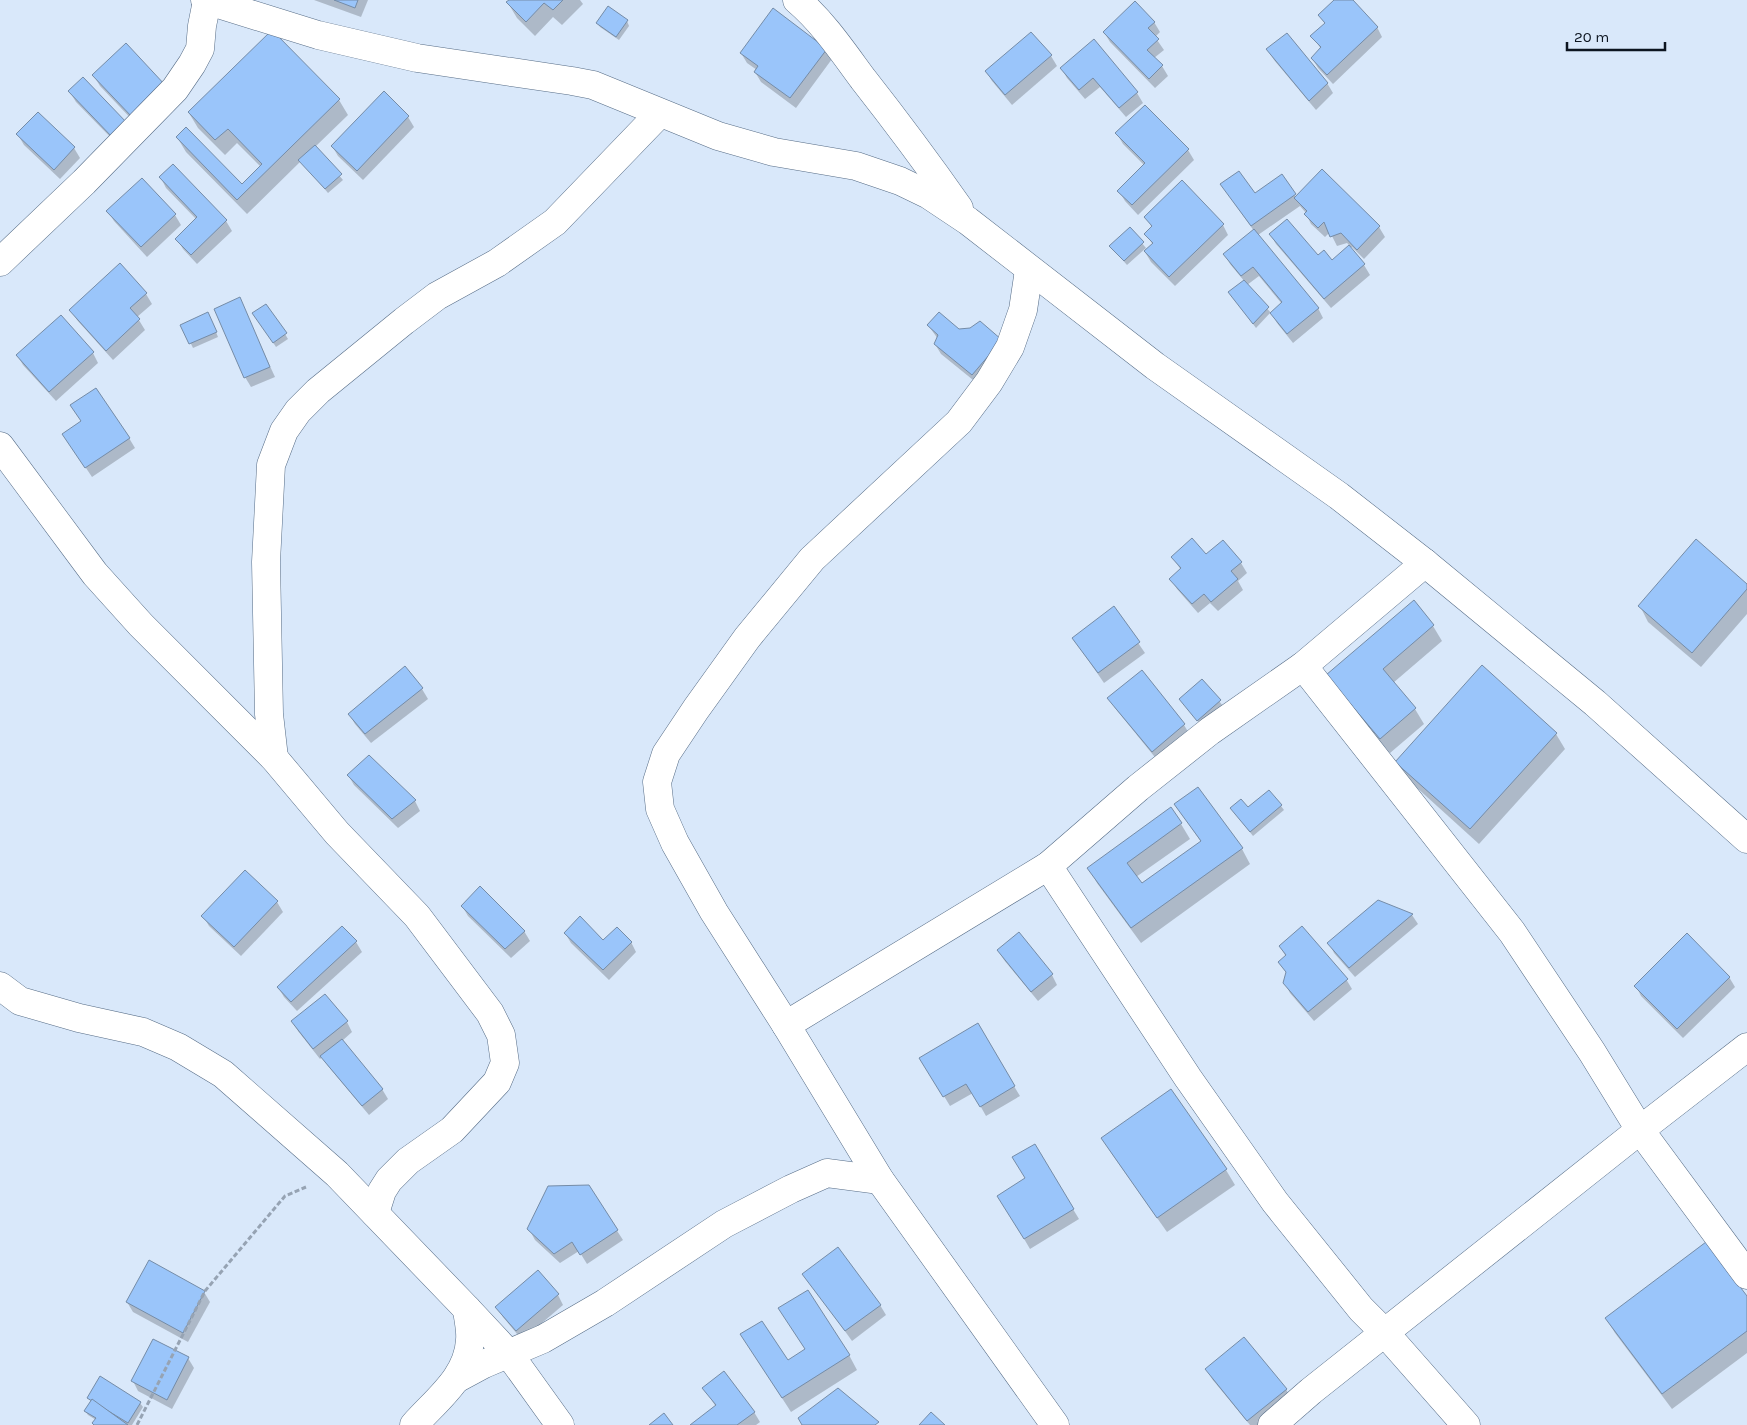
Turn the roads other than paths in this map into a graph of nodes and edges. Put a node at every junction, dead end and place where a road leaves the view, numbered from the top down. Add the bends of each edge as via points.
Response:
1 (206, 0) edge
2 (797, 0) edge
3 (660, 113) junction
4 (968, 221) junction
5 (0, 262) edge
6 (1029, 270) junction
7 (0, 446) edge
8 (1425, 563) junction
9 (1303, 666) junction
10 (274, 758) junction
11 (1747, 839) edge
12 (1048, 866) junction
13 (0, 986) edge
14 (786, 1025) junction
15 (1747, 1048) edge
16 (1640, 1130) junction
17 (880, 1180) junction
18 (375, 1213) junction
19 (1747, 1275) edge
20 (467, 1309) junction
21 (1385, 1333) junction
22 (510, 1354) junction
23 (458, 1378) junction
24 (414, 1425) edge
25 (560, 1425) edge
26 (1056, 1425) edge
27 (1272, 1425) edge
28 (1466, 1425) edge

1 - 3 street via 318,35 417,58 593,85
1 - 5 street via 200,49 175,89
2 - 4 street via 848,58
3 - 4 street via 718,136 774,152 856,166 900,180
3 - 10 street via 555,222 498,264 437,296 404,321 318,391 284,431 271,465 266,562 268,714
4 - 6 street
6 - 8 street via 1155,366 1339,496
6 - 14 street via 1023,310 1010,347 989,382 959,422 812,559 747,638 666,754 657,782 660,809 675,843 714,912
7 - 10 street via 95,574
8 - 9 street
8 - 11 street via 1595,703
9 - 12 street via 1210,731
9 - 16 street via 1512,932
10 - 18 street via 337,833 417,916 490,1013 501,1035 505,1063 497,1082 452,1130 408,1161 389,1180
12 - 14 street
12 - 21 street via 1182,1070 1275,1202 1361,1309
13 - 18 street via 20,1001 143,1032 223,1074 337,1174
14 - 17 street
15 - 16 street
16 - 19 street
16 - 21 street
17 - 22 street via 827,1173 791,1189 724,1224 605,1303
17 - 26 street
18 - 20 street
20 - 22 street
20 - 23 street via 470,1340 466,1361
21 - 27 street
21 - 28 street
22 - 23 street
22 - 25 street
23 - 24 street

